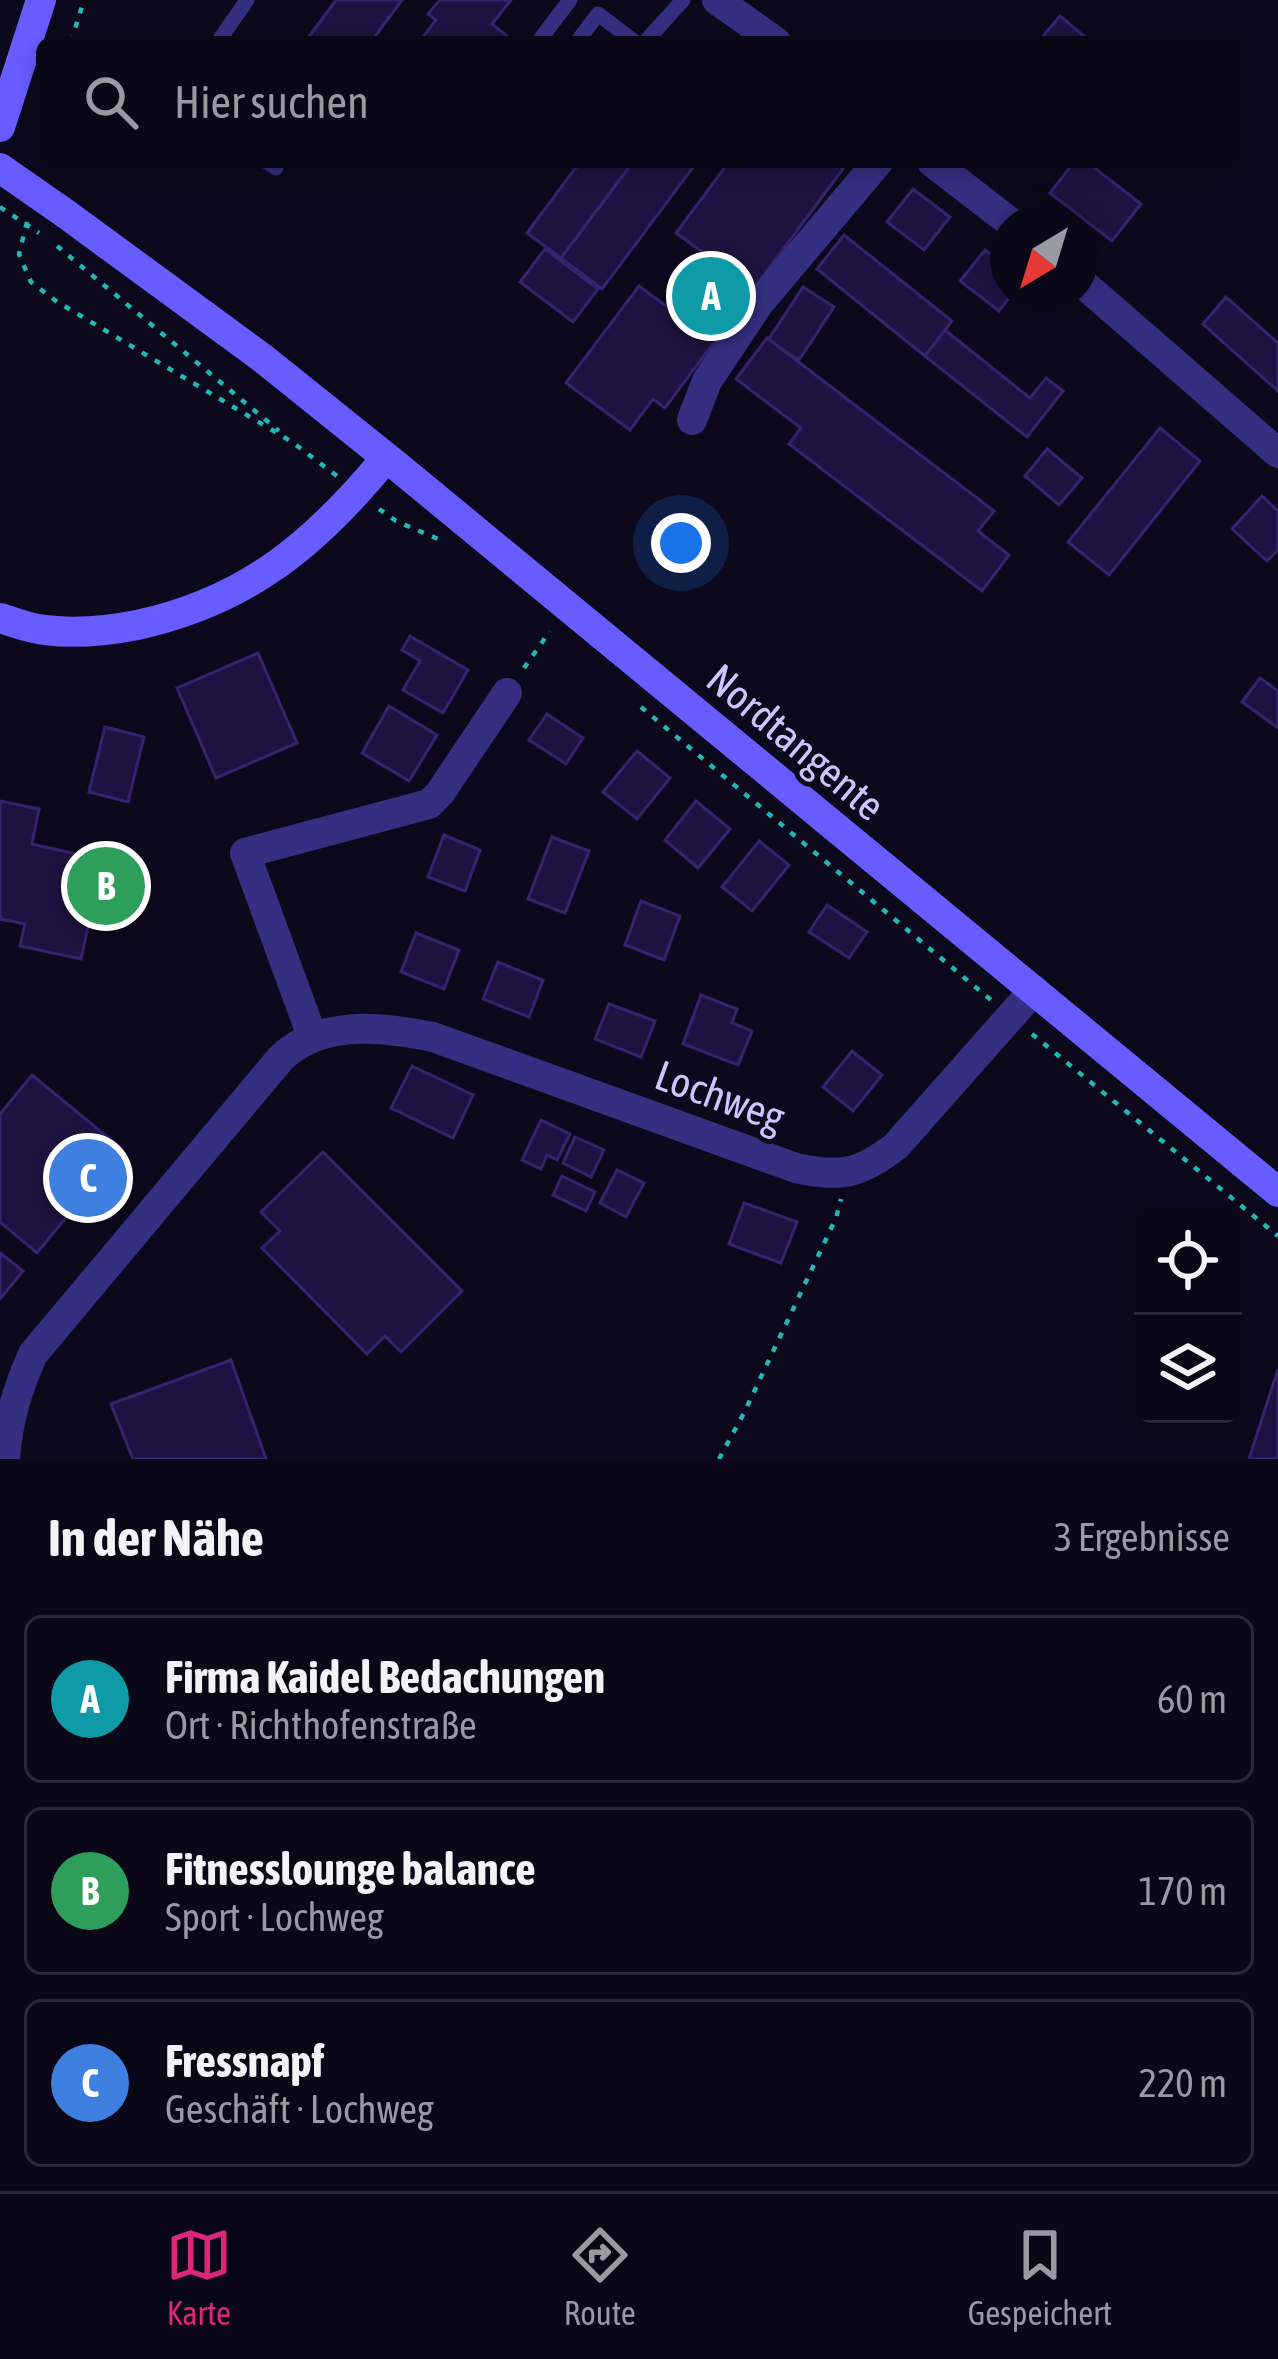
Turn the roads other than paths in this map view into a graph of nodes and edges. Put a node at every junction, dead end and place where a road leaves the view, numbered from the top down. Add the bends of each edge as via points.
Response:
1 (41, 0) edge
2 (247, 0) edge
3 (570, 0) edge
4 (683, 0) edge
5 (717, 0) edge
6 (222, 36) edge
7 (543, 36) edge
8 (582, 36) edge
9 (627, 36) edge
10 (650, 36) edge
11 (768, 36) edge
12 (0, 128) edge
13 (0, 168) edge
14 (873, 168) edge
15 (940, 168) edge
16 (990, 207) edge
17 (1098, 297) edge
18 (692, 420) dead end
19 (1278, 453) edge
20 (386, 458) junction
21 (0, 618) edge
22 (507, 693) road end
23 (1034, 990) junction
24 (312, 1036) junction
25 (1278, 1192) edge
26 (5, 1459) edge

1 - 12 main road
2 - 6 lane
3 - 7 lane
4 - 10 lane
5 - 11 street
8 - 9 lane via 598,14
13 - 20 main road, Nordtangente, bridge
14 - 18 street via 758,303 707,381
15 - 16 street
17 - 19 street
20 - 21 main road via 274,568 180,616 105,632 43,630
20 - 23 main road, Nordtangente
22 - 24 street via 429,804 245,853
23 - 24 street, Lochweg via 896,1146 847,1173 796,1168 434,1037 387,1028
23 - 25 main road, Nordtangente
24 - 26 street via 281,1058 33,1354 15,1394

